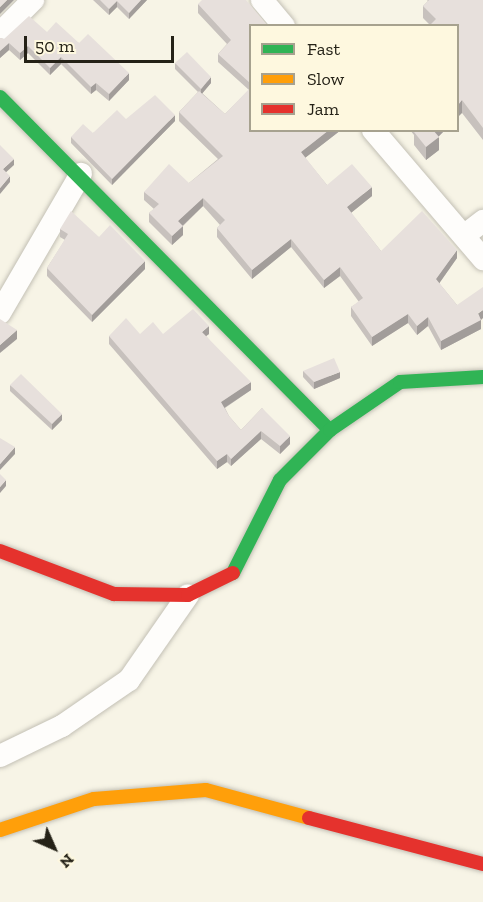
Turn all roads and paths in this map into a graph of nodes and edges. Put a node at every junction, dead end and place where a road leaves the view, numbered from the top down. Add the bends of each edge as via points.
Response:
1 (33, 0) edge
2 (262, 0) edge
3 (282, 24) edge
4 (0, 33) edge
5 (0, 97) edge
6 (375, 132) edge
7 (81, 174) junction
8 (483, 221) edge
9 (465, 235) junction
10 (483, 259) edge
11 (0, 313) edge
12 (483, 377) edge
13 (330, 430) junction
14 (0, 551) edge
15 (188, 595) junction
16 (0, 756) edge
17 (0, 830) edge
18 (483, 864) edge

1 - 4 street
2 - 3 street
5 - 7 street
6 - 9 street
7 - 11 street
7 - 13 street
8 - 9 street
9 - 10 street
12 - 13 street via 400,382
13 - 15 street via 280,480 231,577
14 - 15 street via 114,594
15 - 16 street via 129,680 62,726
17 - 18 street via 94,799 206,790

